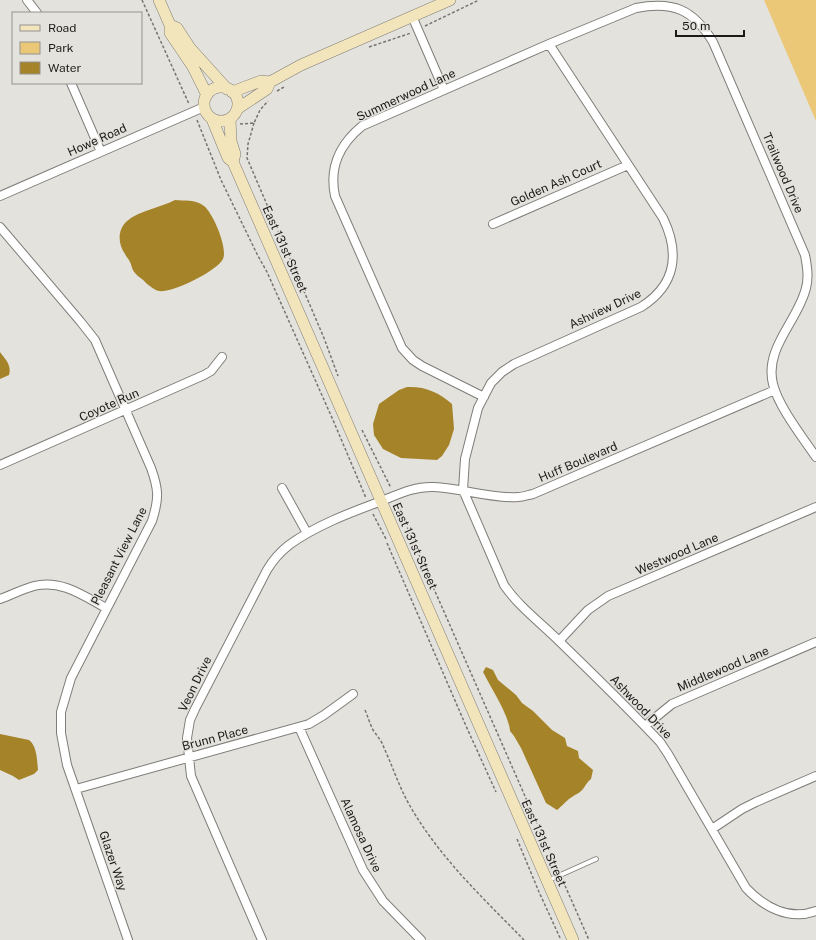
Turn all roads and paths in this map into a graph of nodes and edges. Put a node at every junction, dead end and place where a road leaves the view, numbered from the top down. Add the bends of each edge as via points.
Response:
1 (26, 0) edge
2 (142, 0) edge
3 (159, 0) edge
4 (450, 0) edge
5 (479, 0) edge
6 (36, 12) edge
7 (688, 14) joint
8 (412, 16) junction
9 (170, 25) junction
10 (418, 30) junction
11 (549, 44) junction
12 (363, 49) dead end
13 (270, 82) junction
14 (71, 84) edge
15 (288, 84) dead end
16 (229, 90) junction
17 (444, 90) junction
18 (273, 94) dead end
19 (207, 95) junction
20 (269, 100) dead end
21 (204, 107) junction
22 (237, 109) junction
23 (193, 112) junction
24 (212, 119) junction
25 (230, 122) junction
26 (254, 123) junction
27 (216, 130) junction
28 (203, 134) junction
29 (100, 152) junction
30 (233, 162) junction
31 (628, 164) junction
32 (0, 196) edge
33 (493, 224) dead end
34 (0, 227) edge
35 (222, 358) dead end
36 (340, 380) dead end
37 (775, 390) junction
38 (484, 397) junction
39 (126, 410) junction
40 (361, 428) dead end
41 (816, 457) edge
42 (0, 465) edge
43 (282, 488) dead end
44 (463, 490) junction
45 (394, 495) junction
46 (381, 501) junction
47 (369, 505) junction
48 (816, 507) edge
49 (307, 533) junction
50 (0, 599) edge
51 (106, 608) junction
52 (559, 640) junction
53 (816, 642) edge
54 (353, 694) dead end
55 (365, 710) dead end
56 (645, 726) junction
57 (299, 727) junction
58 (188, 757) junction
59 (816, 776) edge
60 (76, 789) junction
61 (498, 794) dead end
62 (712, 830) junction
63 (517, 839) dead end
64 (596, 859) dead end
65 (560, 875) junction
66 (547, 881) junction
67 (816, 911) edge
68 (128, 940) edge
69 (262, 940) edge
70 (421, 940) edge
71 (524, 940) edge
72 (561, 940) edge
73 (573, 940) edge
74 (588, 940) edge

1 - 6 street
2 - 23 path
3 - 9 street
4 - 8 street
5 - 10 path
7 - 11 street, Summerwood Lane via 665,5 636,8
7 - 37 street, Trailwood Drive via 699,22 713,42 806,260 808,276 804,297 777,347 773,360 772,382
8 - 10 street
8 - 13 street
9 - 16 street via 177,28 190,48
9 - 19 street via 170,34 193,67
10 - 12 path
10 - 17 street
11 - 17 street, Summerwood Lane
11 - 31 street, Ashview Drive
13 - 16 street via 261,81
13 - 22 street via 266,89
14 - 29 street
15 - 18 path
16 - 19 street via 220,87 211,90
16 - 22 street via 238,102
17 - 38 street, Summerwood Lane via 362,126 343,145 337,157 332,185 402,348 422,366
19 - 21 street
20 - 26 path via 260,110
21 - 23 street, Howe Road
21 - 24 street
22 - 25 street
23 - 28 path
23 - 29 street, Howe Road
24 - 25 street
24 - 27 street, East 131st Street
25 - 26 path
25 - 30 street, East 131st Street via 235,154
26 - 36 path via 247,158
27 - 28 path
27 - 30 street, East 131st Street via 228,158
28 - 47 path via 214,163 267,272
29 - 32 street, Howe Road
30 - 46 street, East 131st Street
31 - 33 street, Golden Ash Court
31 - 38 street, Ashview Drive via 663,218 671,236 674,256 672,269 664,285 654,298 642,307 514,364 491,383
34 - 39 street, Pleasant View Lane via 95,340
35 - 39 street, Coyote Run via 204,375
37 - 41 street, Trailwood Drive via 779,401
37 - 44 street, Huff Boulevard via 533,494 518,497
38 - 44 street, Ashview Drive via 473,423 466,452
39 - 42 street, Coyote Run
39 - 51 street, Pleasant View Lane via 152,468 158,496 152,521
40 - 45 path
43 - 49 street
44 - 45 street, Huff Boulevard via 420,487
44 - 52 street, Ashwood Drive via 504,585 520,605
45 - 46 street, Huff Boulevard
45 - 65 path
46 - 47 street, Veon Drive
46 - 66 street, East 131st Street
47 - 49 street, Veon Drive
47 - 61 path
48 - 52 street, Westwood Lane via 608,596 588,610
49 - 58 street, Veon Drive via 276,557 263,576 190,720 187,738
50 - 51 street via 33,586 55,584 76,591
51 - 60 street, Pleasant View Lane via 71,678 62,712 63,749
52 - 56 street, Ashwood Drive
53 - 56 street, Middlewood Lane via 672,704
54 - 57 street, Brunn Place via 324,716
55 - 71 path via 372,728 384,746 400,786 424,828 457,872
56 - 62 street, Ashwood Drive via 668,754
57 - 58 street, Brunn Place
57 - 70 street, Alamosa Drive via 363,870 383,901
58 - 60 street, Brunn Place
58 - 69 street, Veon Drive via 195,787
59 - 62 street via 742,809
60 - 68 street, Glazer Way
62 - 67 street, Ashwood Drive via 754,897 782,913
63 - 72 path
64 - 65 lane
65 - 66 lane
65 - 74 path
66 - 73 street, East 131st Street

